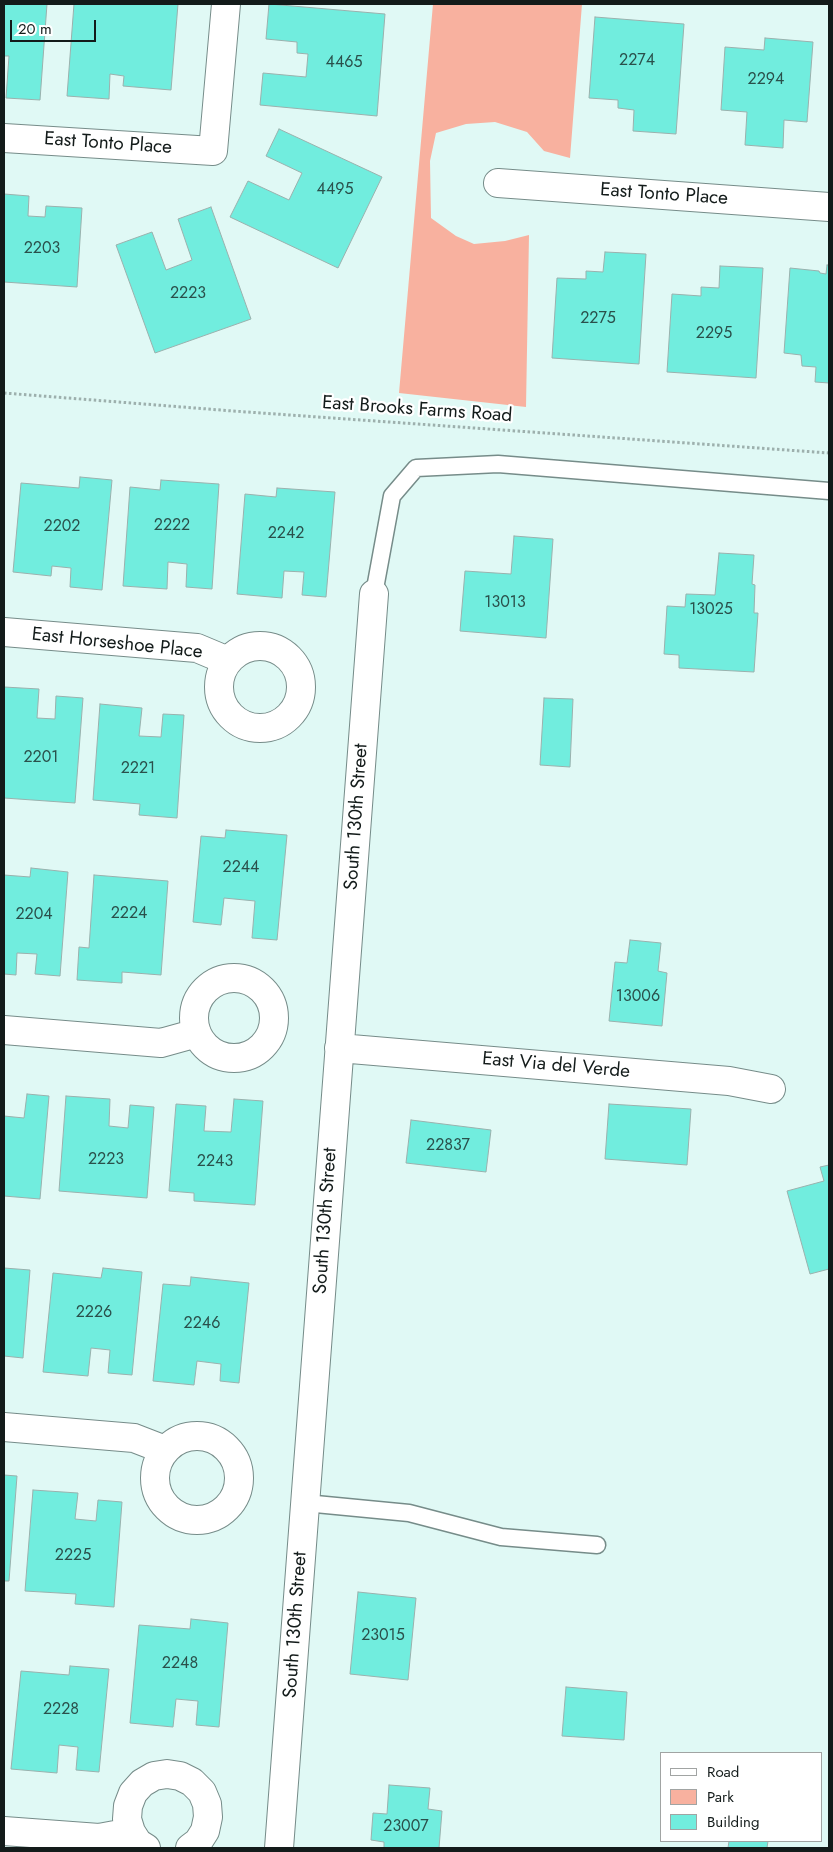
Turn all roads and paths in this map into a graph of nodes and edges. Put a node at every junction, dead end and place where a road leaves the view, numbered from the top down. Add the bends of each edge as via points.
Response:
1 (226, 4) edge
2 (4, 138) edge
3 (498, 183) dead end
4 (829, 207) edge
5 (4, 393) edge
6 (829, 453) edge
7 (829, 491) edge
8 (374, 594) joint
9 (4, 632) edge
10 (228, 661) dead end
11 (4, 1030) edge
12 (197, 1033) dead end
13 (339, 1048) junction
14 (771, 1089) dead end
15 (4, 1427) edge
16 (165, 1450) dead end
17 (305, 1503) junction
18 (597, 1545) dead end
19 (4, 1830) edge
20 (138, 1840) edge
21 (190, 1848) edge
22 (279, 1848) edge

1 - 2 street, East Tonto Place via 213,151
3 - 4 street, East Tonto Place
5 - 6 path, East Brooks Farms Road
7 - 8 lane via 498,464 416,468 392,496
8 - 13 street, South 130th Street
9 - 10 street, East Horseshoe Place via 197,648
11 - 12 street via 161,1043
13 - 14 street, East Via del Verde via 729,1081
13 - 17 street, South 130th Street
15 - 16 street via 134,1438
17 - 18 lane via 409,1513 501,1536
17 - 22 street, South 130th Street
19 - 20 street
20 - 21 street via 127,1819 133,1793 154,1776 180,1776 202,1792 207,1804 205,1831

